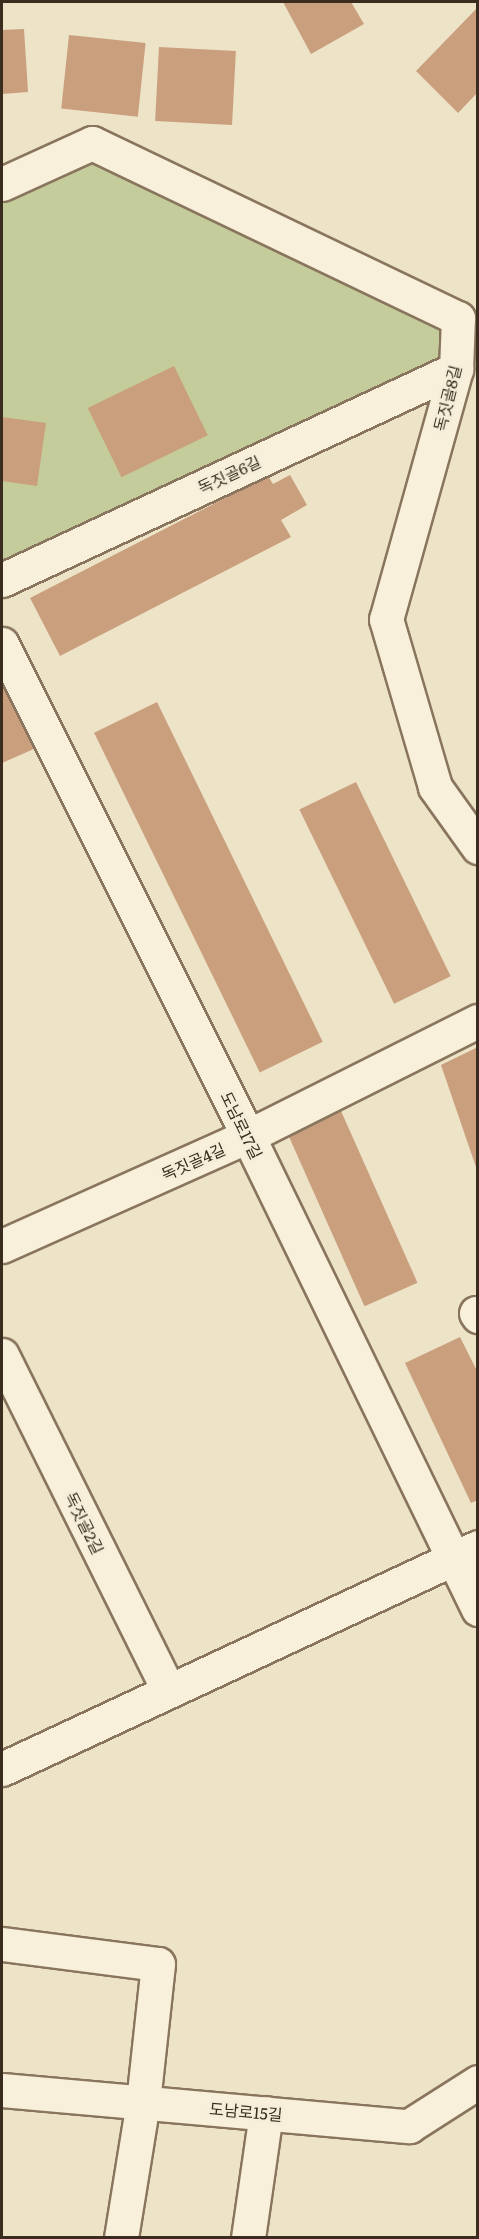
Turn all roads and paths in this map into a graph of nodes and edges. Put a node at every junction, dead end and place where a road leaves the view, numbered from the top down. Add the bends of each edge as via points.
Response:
1 (2, 184) edge
2 (456, 369) junction
3 (2, 580) edge
4 (2, 644) edge
5 (477, 847) edge
6 (477, 1021) edge
7 (248, 1136) junction
8 (2, 1246) edge
9 (2, 1354) edge
10 (465, 1553) edge
11 (477, 1609) edge
12 (169, 1691) junction
13 (2, 1769) edge
14 (2, 1944) edge
15 (477, 2082) edge
16 (2, 2090) edge
17 (143, 2102) junction
18 (266, 2113) junction
19 (122, 2238) edge
20 (248, 2238) edge

1 - 2 street, 독짓골8길 via 92,143 458,318
2 - 3 street, 독짓골6길
2 - 5 street, 독짓골8길 via 386,619 435,787
4 - 7 street, 도남로17길
6 - 7 street, 독짓골4길
7 - 8 street, 독짓골4길
7 - 10 street, 도남로17길
9 - 12 street, 독짓골2길
10 - 11 street, 도남로17길
10 - 12 street
12 - 13 street
14 - 17 street via 158,1964
15 - 18 street, 도남로15길 via 409,2126
16 - 17 street, 도남로15길
17 - 18 street, 도남로15길
17 - 19 street
18 - 20 street

